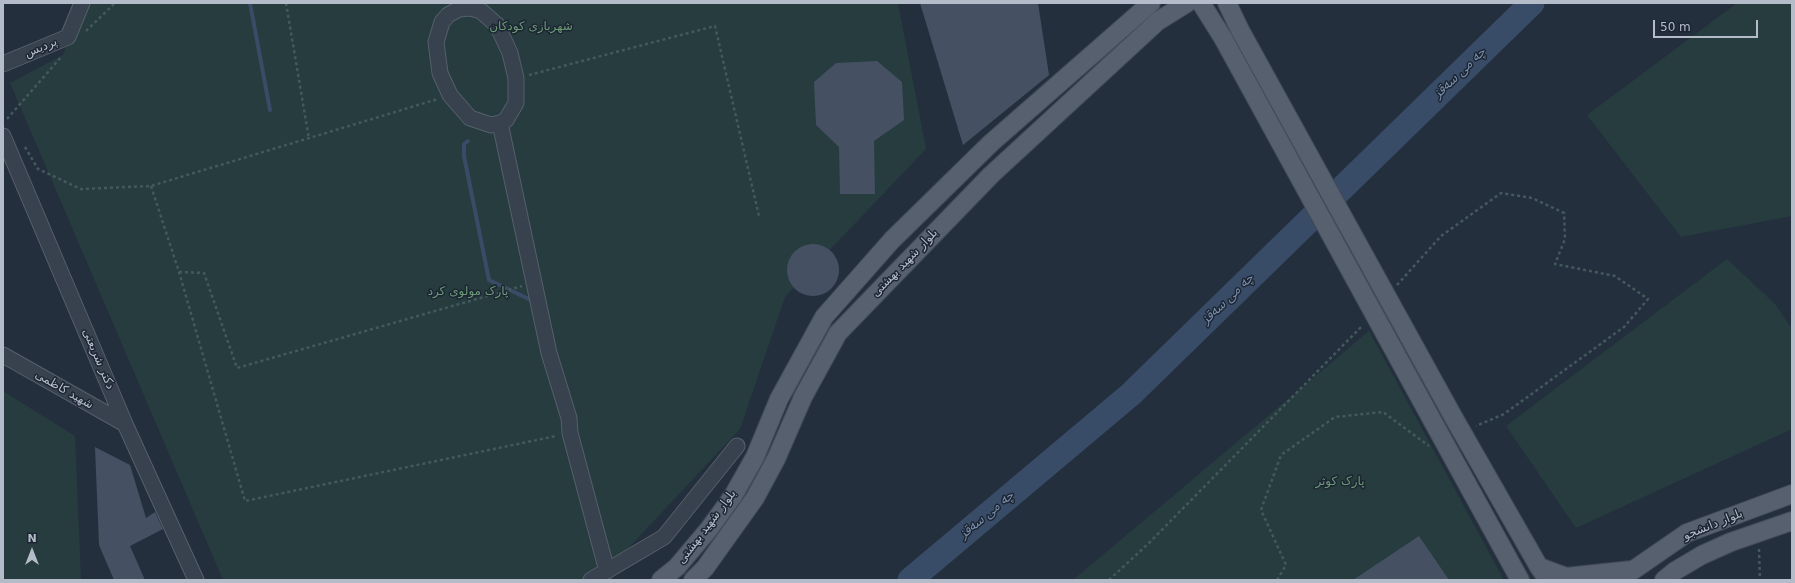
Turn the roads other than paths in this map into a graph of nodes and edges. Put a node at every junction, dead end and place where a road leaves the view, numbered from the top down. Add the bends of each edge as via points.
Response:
1 (82, 3) edge
2 (1150, 3) edge
3 (1187, 3) edge
4 (1201, 3) edge
5 (1227, 3) edge
6 (458, 6) edge
7 (3, 64) edge
8 (500, 123) junction
9 (7, 131) edge
10 (3, 355) edge
11 (125, 424) junction
12 (737, 446) dead end
13 (1792, 494) edge
14 (1792, 521) edge
15 (608, 571) junction
16 (1544, 574) edge
17 (1626, 575) edge
18 (196, 580) edge
19 (591, 580) edge
20 (661, 580) edge
21 (693, 580) edge
22 (1520, 580) edge
23 (1664, 580) edge

1 - 7 street, پردیس via 68,37
2 - 20 main road, بلوار شهید بهشتی via 991,143 892,240 824,317 779,399 755,457 733,496 677,567
3 - 21 main road, بلوار شهید بهشتی via 1158,21 991,175 838,332 803,397 776,459 755,498 705,568
4 - 22 main road, bridge via 1223,38
5 - 16 main road, bridge via 1455,420
6 - 8 street via 481,11 497,25 510,53 516,78 516,103 506,120
6 - 8 street via 442,22 436,42 440,73 450,96 470,118 491,125
8 - 15 street via 549,353 569,418 570,433
9 - 11 street, دکتر شریعتی
10 - 11 street, شهید کاظمی
11 - 18 street, دکتر شریعتی
12 - 15 street via 664,537
13 - 17 main road, بلوار دانشجو via 1687,533
14 - 23 main road, بلوار دانشجو via 1702,555
15 - 19 street
16 - 17 main road via 1566,577

